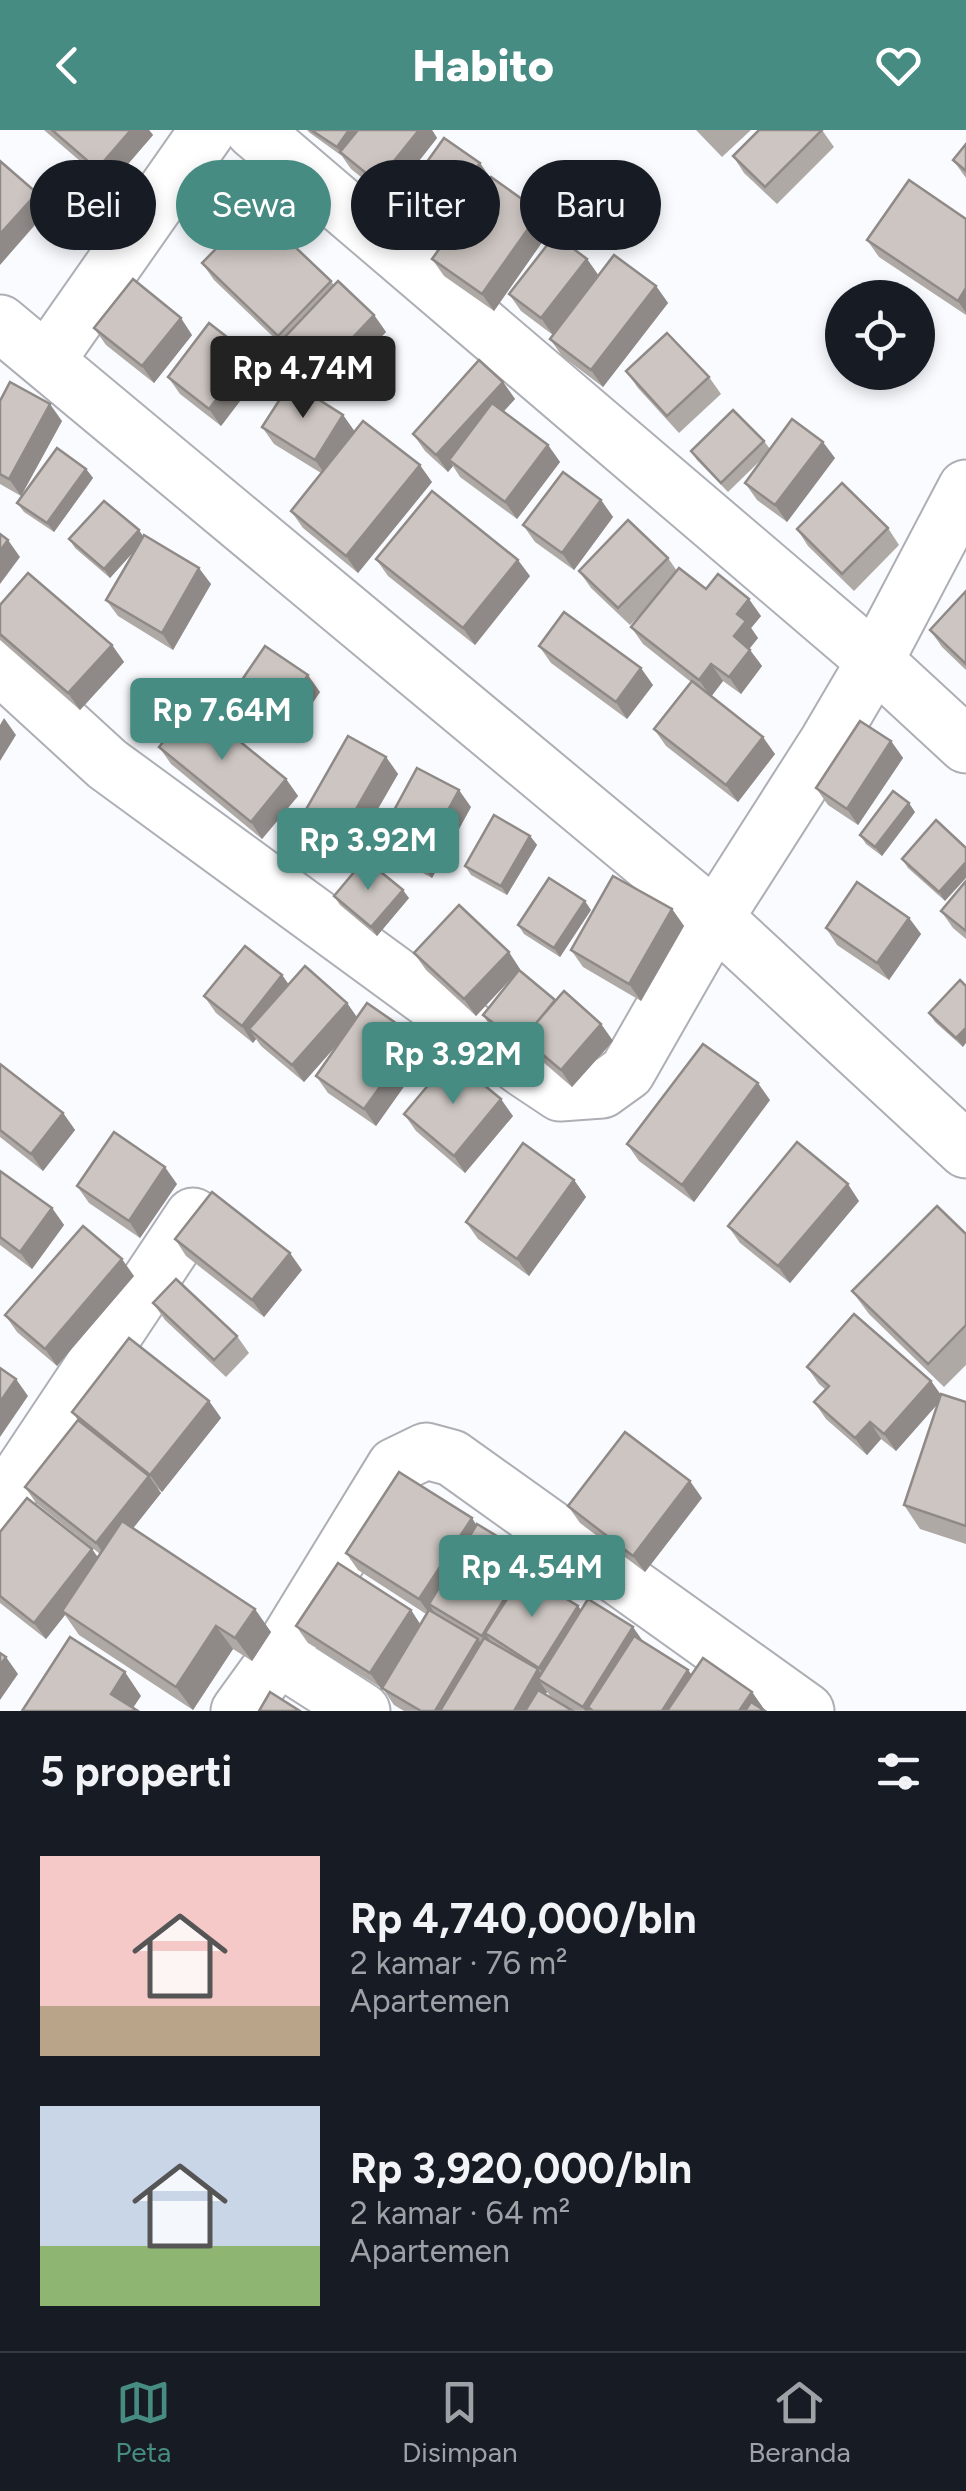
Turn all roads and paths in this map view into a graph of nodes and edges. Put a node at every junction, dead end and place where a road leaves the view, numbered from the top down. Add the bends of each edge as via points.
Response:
1 (208, 130) edge
2 (253, 130) edge
3 (15, 342) edge
4 (966, 488) edge
5 (875, 661) junction
6 (0, 666) edge
7 (966, 745) edge
8 (715, 918) junction
9 (966, 1150) edge
10 (193, 1216) edge
11 (0, 1506) edge
12 (278, 1657) junction
13 (239, 1711) edge
14 (362, 1711) edge
15 (806, 1711) edge

1 - 3 street
2 - 5 street
3 - 8 street
4 - 5 street
5 - 7 street
5 - 8 street
6 - 8 street via 107,764 560,1093 602,1090 627,1072
8 - 9 street
10 - 11 street
12 - 13 street
12 - 14 street
12 - 15 street via 395,1466 426,1451 452,1458

